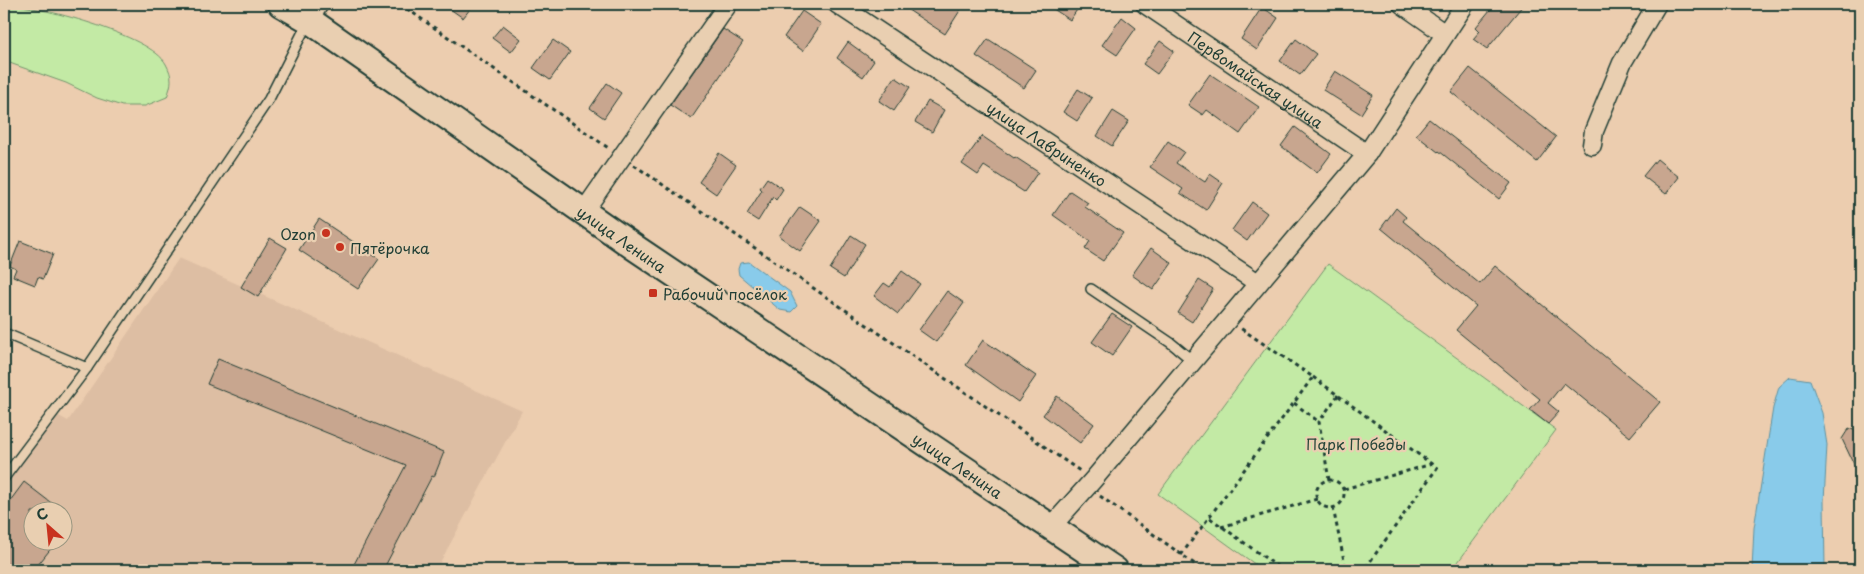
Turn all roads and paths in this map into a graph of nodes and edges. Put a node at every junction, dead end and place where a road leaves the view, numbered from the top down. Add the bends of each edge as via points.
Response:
1 (281, 4) edge
2 (400, 4) edge
3 (728, 4) edge
4 (837, 4) edge
5 (1145, 4) edge
6 (1402, 4) edge
7 (1464, 4) edge
8 (1657, 4) edge
9 (314, 12) edge
10 (1445, 34) junction
11 (1592, 145) dead end
12 (1367, 154) junction
13 (622, 157) junction
14 (584, 211) junction
15 (1258, 283) junction
16 (1091, 289) dead end
17 (1227, 319) junction
18 (4, 333) edge
19 (1193, 361) junction
20 (87, 368) junction
21 (1313, 377) junction
22 (1338, 395) junction
23 (1294, 403) junction
24 (1319, 422) junction
25 (1432, 464) junction
26 (4, 478) edge
27 (1329, 480) junction
28 (1090, 484) junction
29 (1344, 489) junction
30 (1316, 499) junction
31 (1333, 508) junction
32 (1210, 518) junction
33 (1051, 526) junction
34 (1222, 527) junction
35 (1181, 555) junction
36 (1115, 570) edge
37 (1203, 570) edge
38 (1282, 570) edge
39 (1346, 570) edge
40 (1364, 570) edge

1 - 9 main road, улица Ленина
2 - 13 path
3 - 13 street
4 - 15 street, улица Лавриненко
5 - 12 street, Первомайская улица
6 - 10 street
7 - 10 street
8 - 11 street via 1622,63 1594,131
9 - 14 main road, улица Ленина
9 - 20 lane via 269,99
10 - 12 street
12 - 15 street
13 - 14 street
13 - 28 path
14 - 33 main road, улица Ленина
15 - 17 street
16 - 19 lane
17 - 19 street
17 - 21 path
18 - 20 lane
19 - 28 street
20 - 26 lane
21 - 22 path
21 - 23 path
22 - 24 path
22 - 25 path
23 - 24 path
23 - 32 path
24 - 27 path
25 - 29 path
25 - 40 path via 1437,468
27 - 29 path via 1339,483
27 - 30 path via 1318,486
28 - 33 street
28 - 35 path
29 - 31 path via 1343,500
30 - 31 path via 1322,506
30 - 34 path
31 - 39 path
32 - 34 path
32 - 35 path
33 - 36 main road, улица Ленина
34 - 38 path
35 - 37 path

